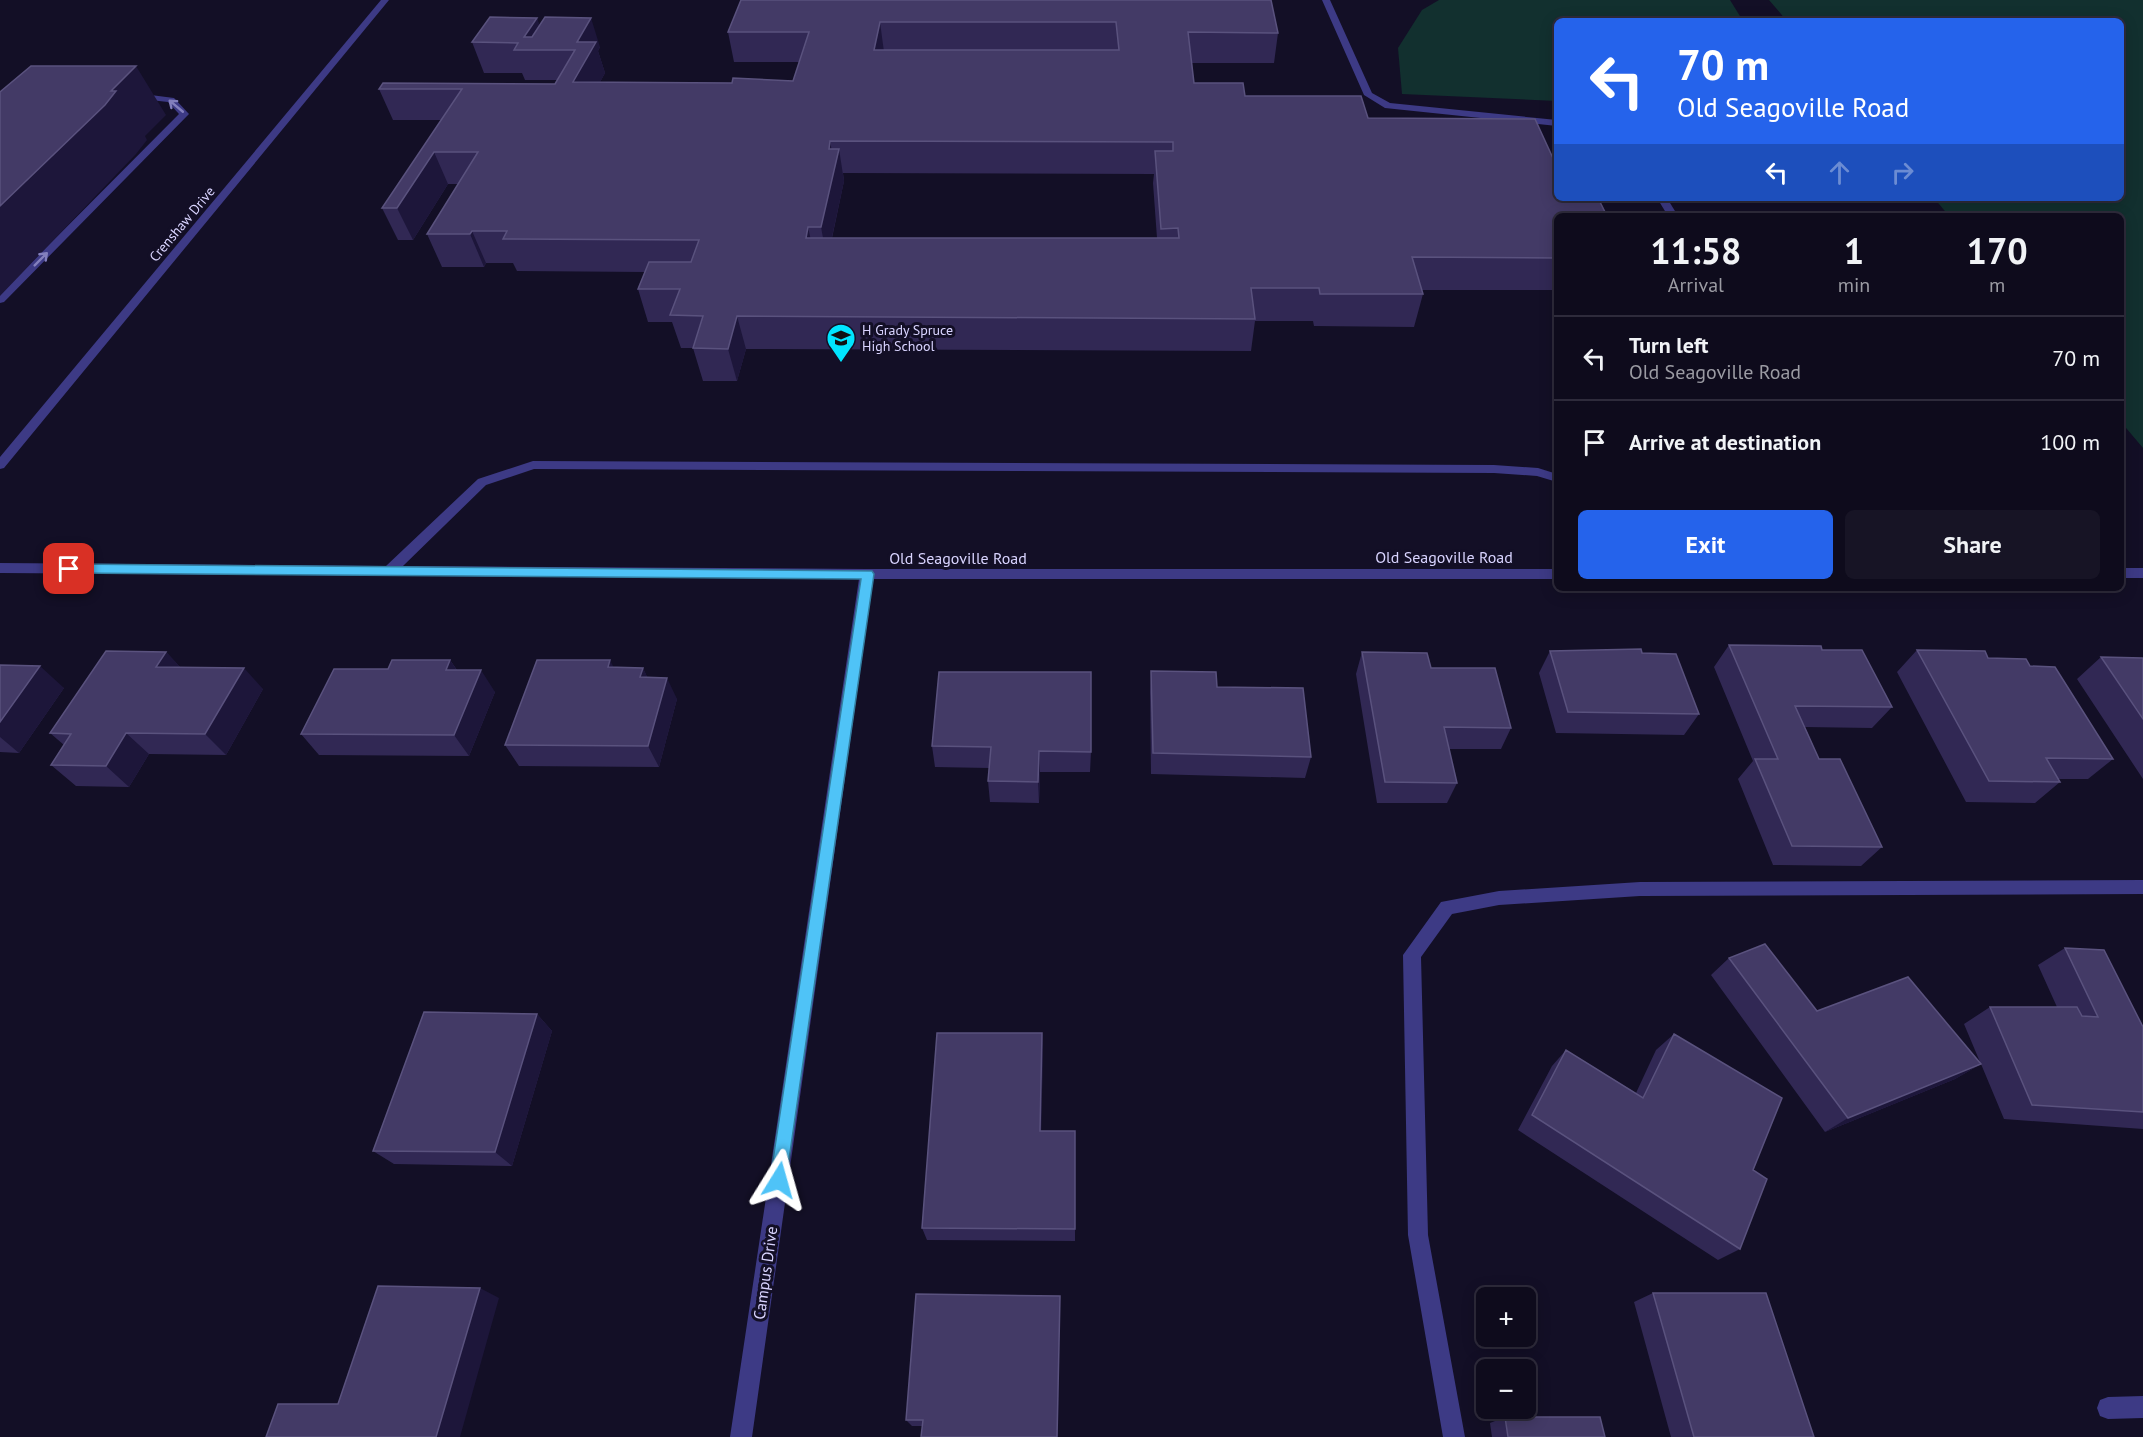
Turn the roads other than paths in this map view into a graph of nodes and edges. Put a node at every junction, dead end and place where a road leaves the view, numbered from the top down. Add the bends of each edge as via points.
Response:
1 (385, 0) edge
2 (1326, 0) edge
3 (121, 95) edge
4 (1554, 123) edge
5 (0, 300) edge
6 (0, 465) edge
7 (1554, 477) edge
8 (0, 568) edge
9 (389, 571) junction
10 (2124, 573) edge
11 (2143, 573) edge
12 (867, 574) junction
13 (1554, 574) edge
14 (2143, 887) edge
15 (2108, 1407) dead end
16 (2143, 1407) edge
17 (741, 1437) edge
18 (1454, 1437) edge

1 - 6 street, Crenshaw Drive
2 - 4 street via 1368,95 1388,106
5 -> 3 street via 184,114 171,100
7 - 9 street via 1494,469 533,465 482,482
8 - 9 street, Old Seagoville Road
9 - 12 street, Old Seagoville Road
10 - 11 street
12 - 13 street, Old Seagoville Road
12 - 17 street, Campus Drive
14 - 18 street via 1640,889 1499,898 1447,907 1412,955 1418,1235
15 - 16 street

